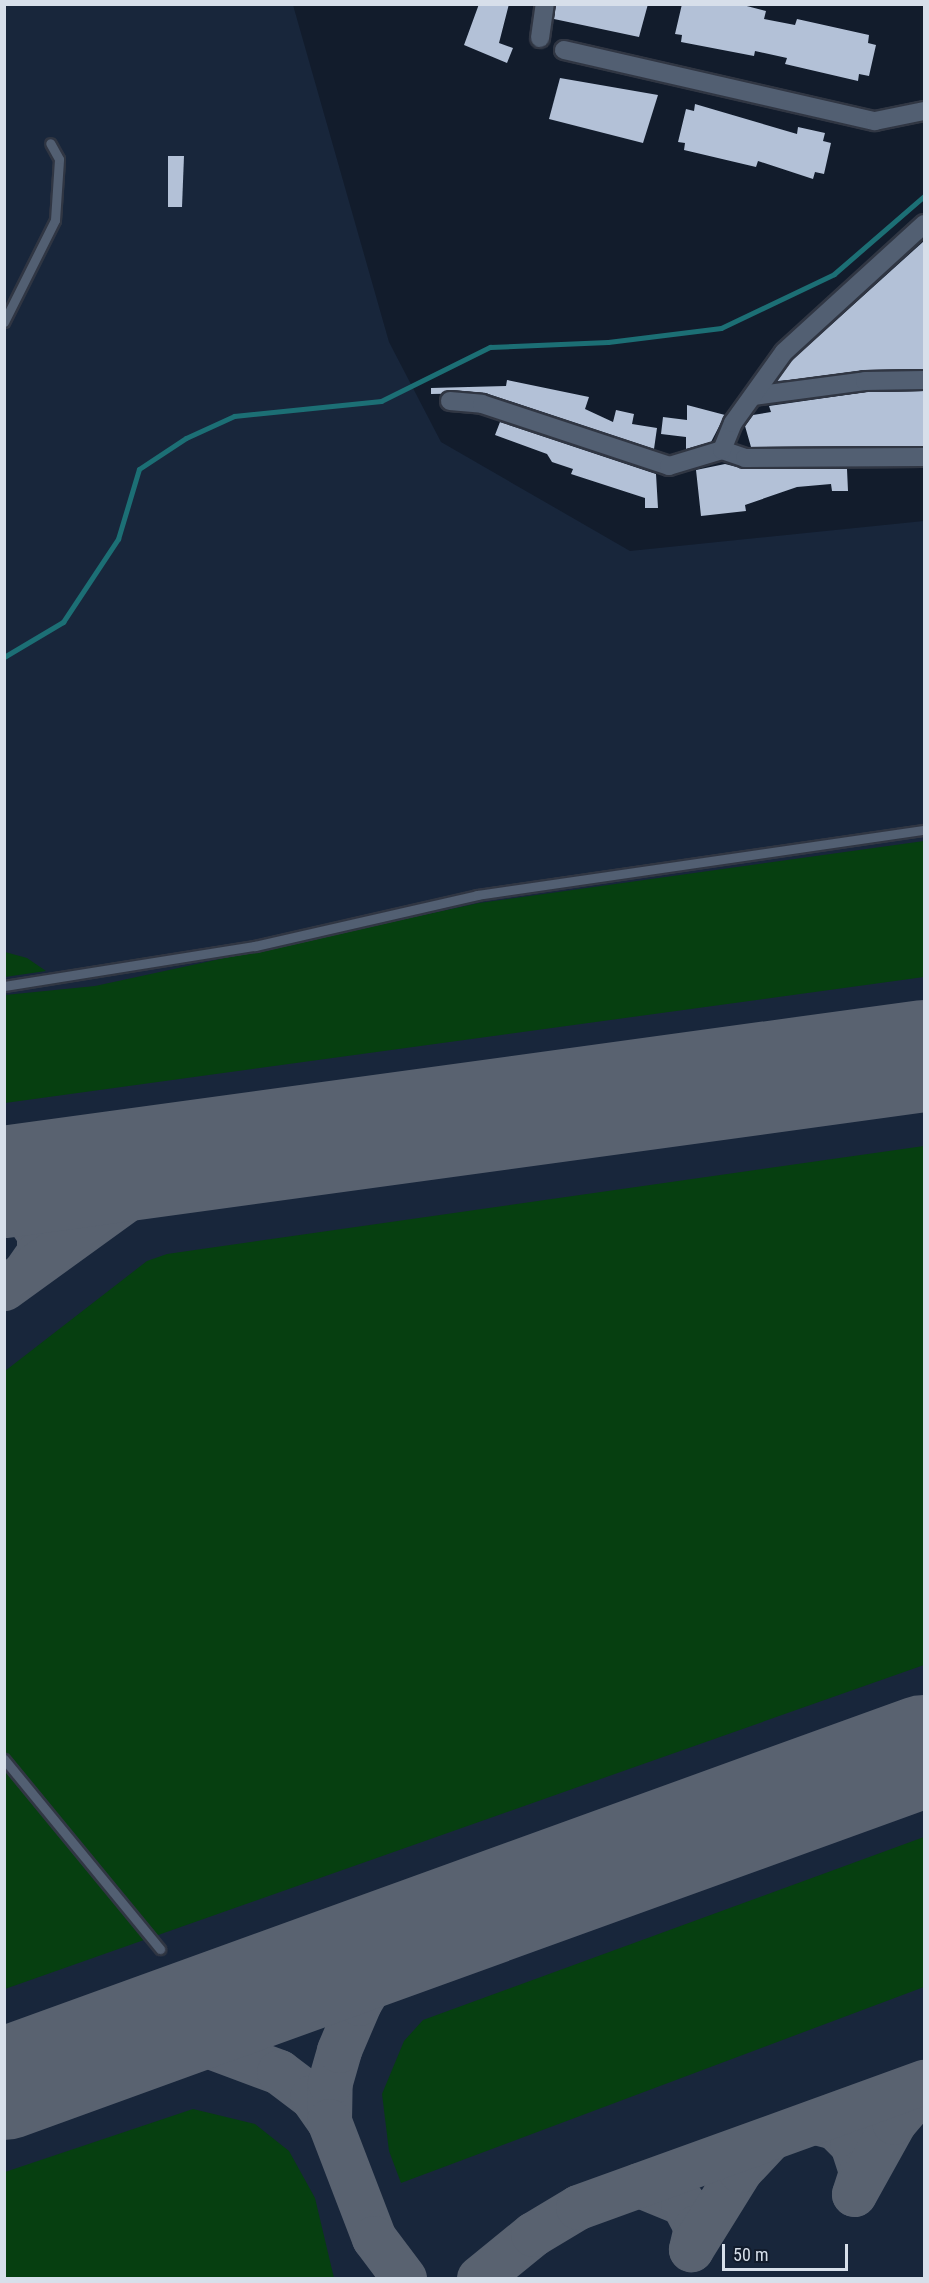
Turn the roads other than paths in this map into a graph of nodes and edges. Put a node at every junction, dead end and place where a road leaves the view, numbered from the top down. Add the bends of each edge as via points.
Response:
1 (545, 4) edge
2 (540, 38) dead end
3 (564, 50) dead end
4 (924, 111) edge
5 (50, 143) dead end
6 (924, 224) edge
7 (4, 322) edge
8 (924, 380) edge
9 (753, 396) junction
10 (450, 401) dead end
11 (722, 450) junction
12 (924, 457) edge
13 (924, 830) edge
14 (4, 986) edge
15 (4, 1759) edge
16 (159, 1949) dead end

1 - 2 street
3 - 4 street via 875,121
5 - 7 lane via 59,159 55,220
6 - 9 street via 784,352
8 - 9 street via 865,381
9 - 11 street via 733,423
10 - 11 street via 563,428 624,455 669,466
11 - 12 street via 745,458
13 - 14 lane via 477,895 255,946
15 - 16 lane

